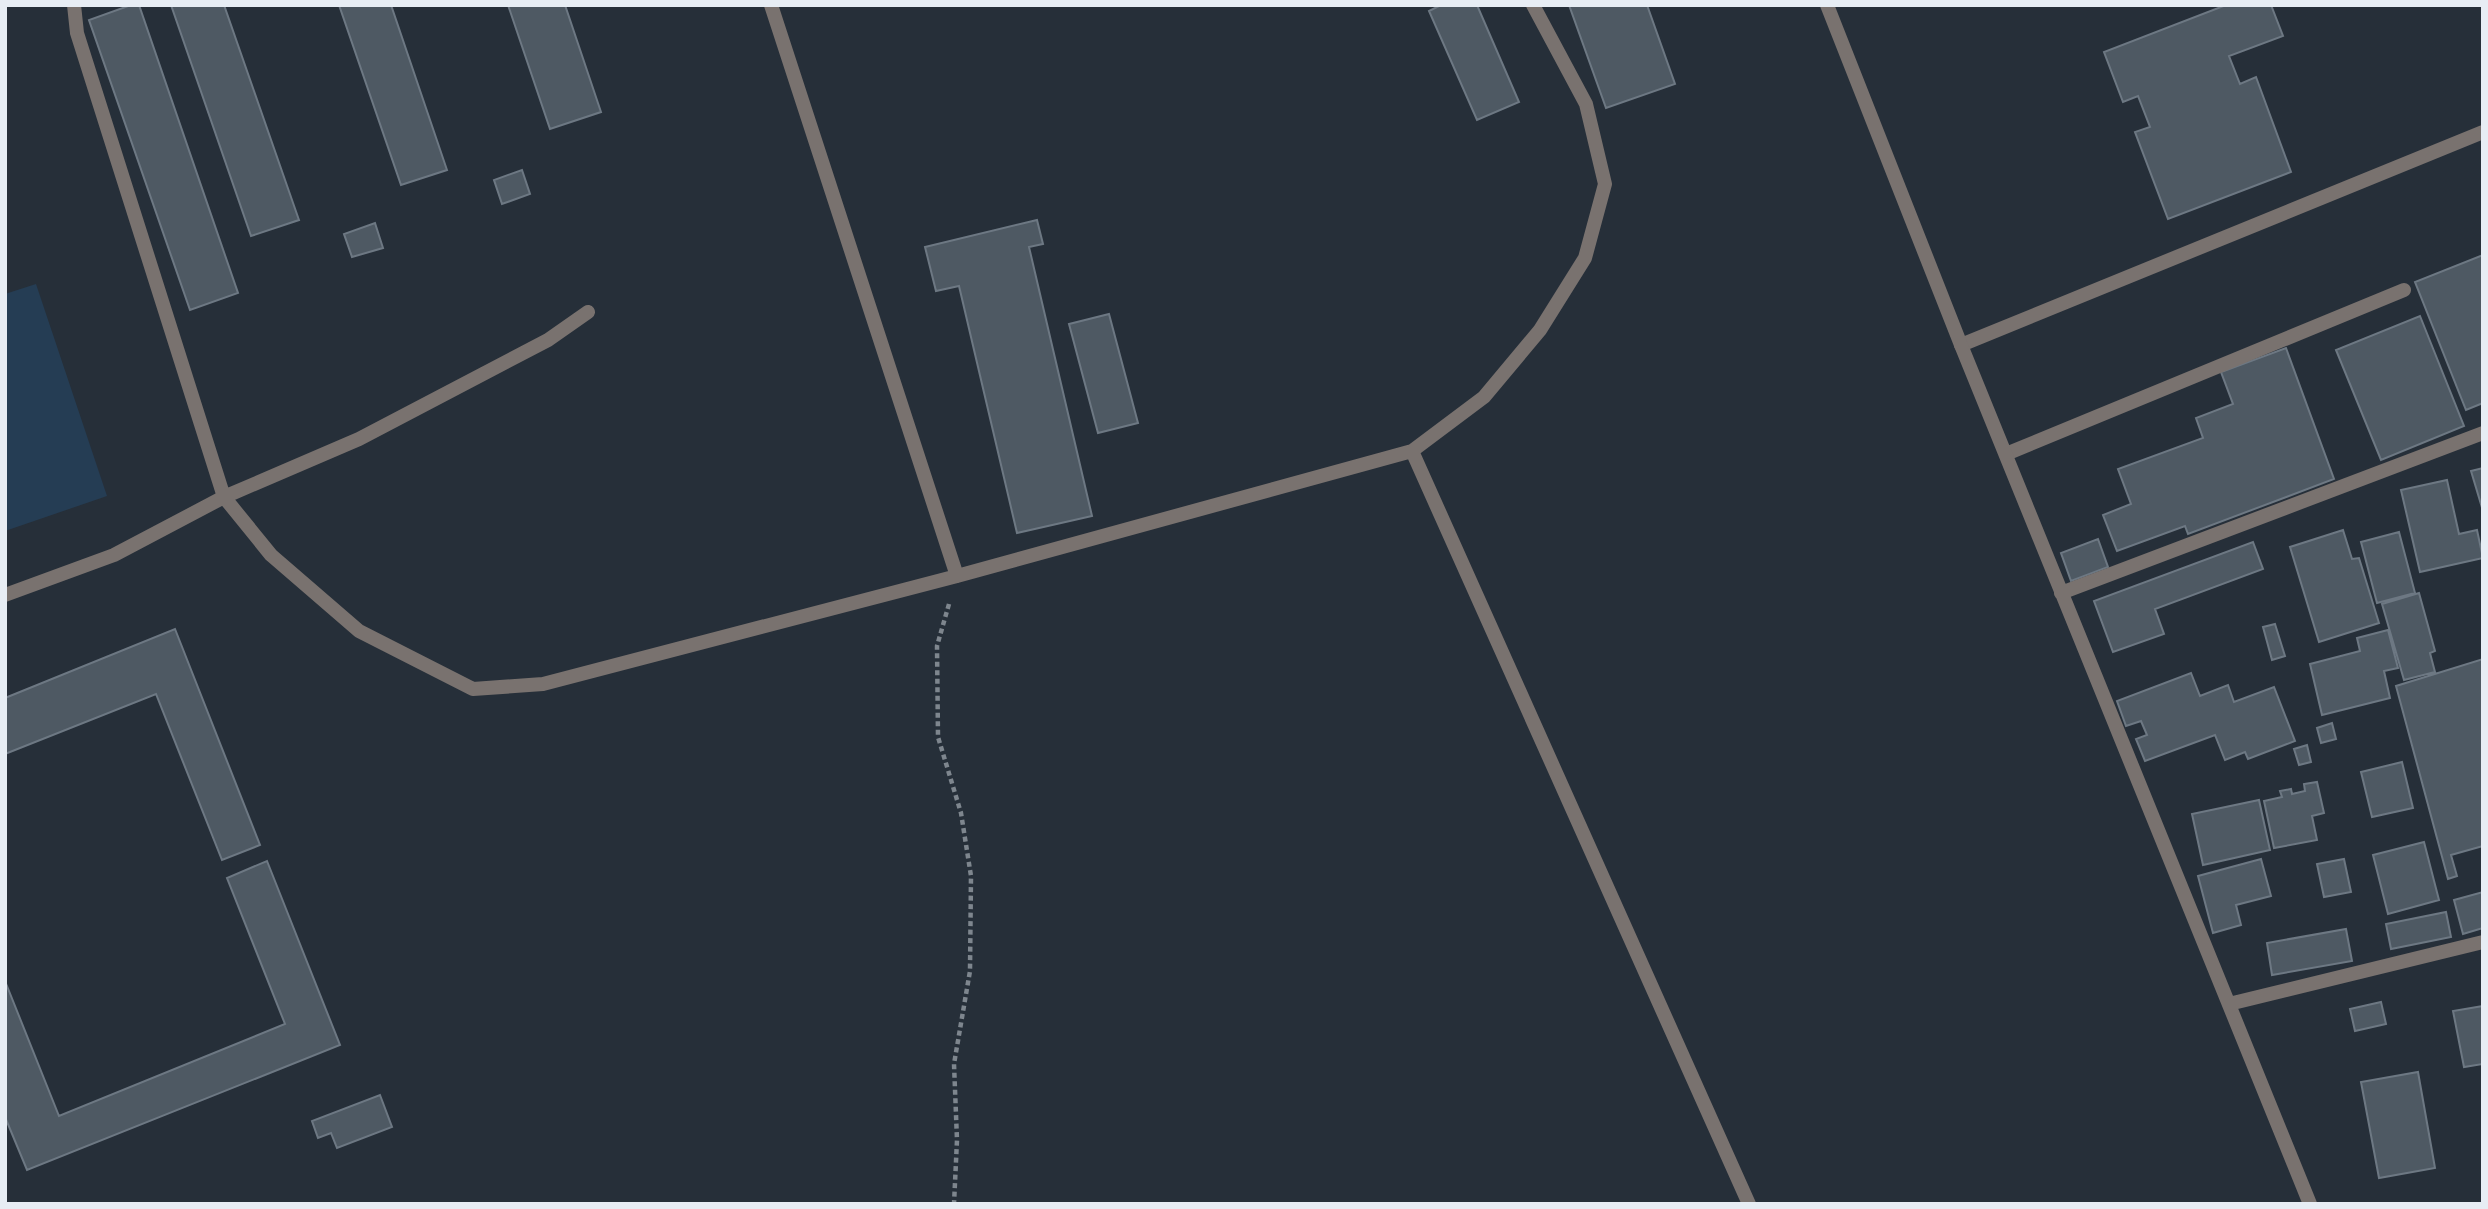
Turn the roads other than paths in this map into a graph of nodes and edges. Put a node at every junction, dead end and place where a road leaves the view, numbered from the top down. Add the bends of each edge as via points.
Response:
1 (74, 5) edge
2 (771, 5) edge
3 (1533, 5) edge
4 (1826, 5) edge
5 (2483, 132) edge
6 (2404, 290) dead end
7 (588, 312) dead end
8 (1961, 345) junction
9 (2483, 433) edge
10 (1412, 451) junction
11 (2006, 454) junction
12 (224, 497) junction
13 (957, 576) junction
14 (2061, 593) junction
15 (5, 595) edge
16 (2483, 942) edge
17 (2229, 1004) junction
18 (1749, 1204) edge
19 (2310, 1204) edge

1 - 12 street via 77,33
2 - 13 street
3 - 10 street via 1586,104 1605,184 1585,258 1540,330 1484,397
4 - 8 street
5 - 8 street
6 - 11 street
7 - 12 street via 548,340 359,439
8 - 11 street
9 - 14 street
10 - 13 street
10 - 18 street
11 - 14 street
12 - 13 street via 271,555 359,631 473,689 543,684
12 - 15 street via 114,555
14 - 17 street
16 - 17 street
17 - 19 street

